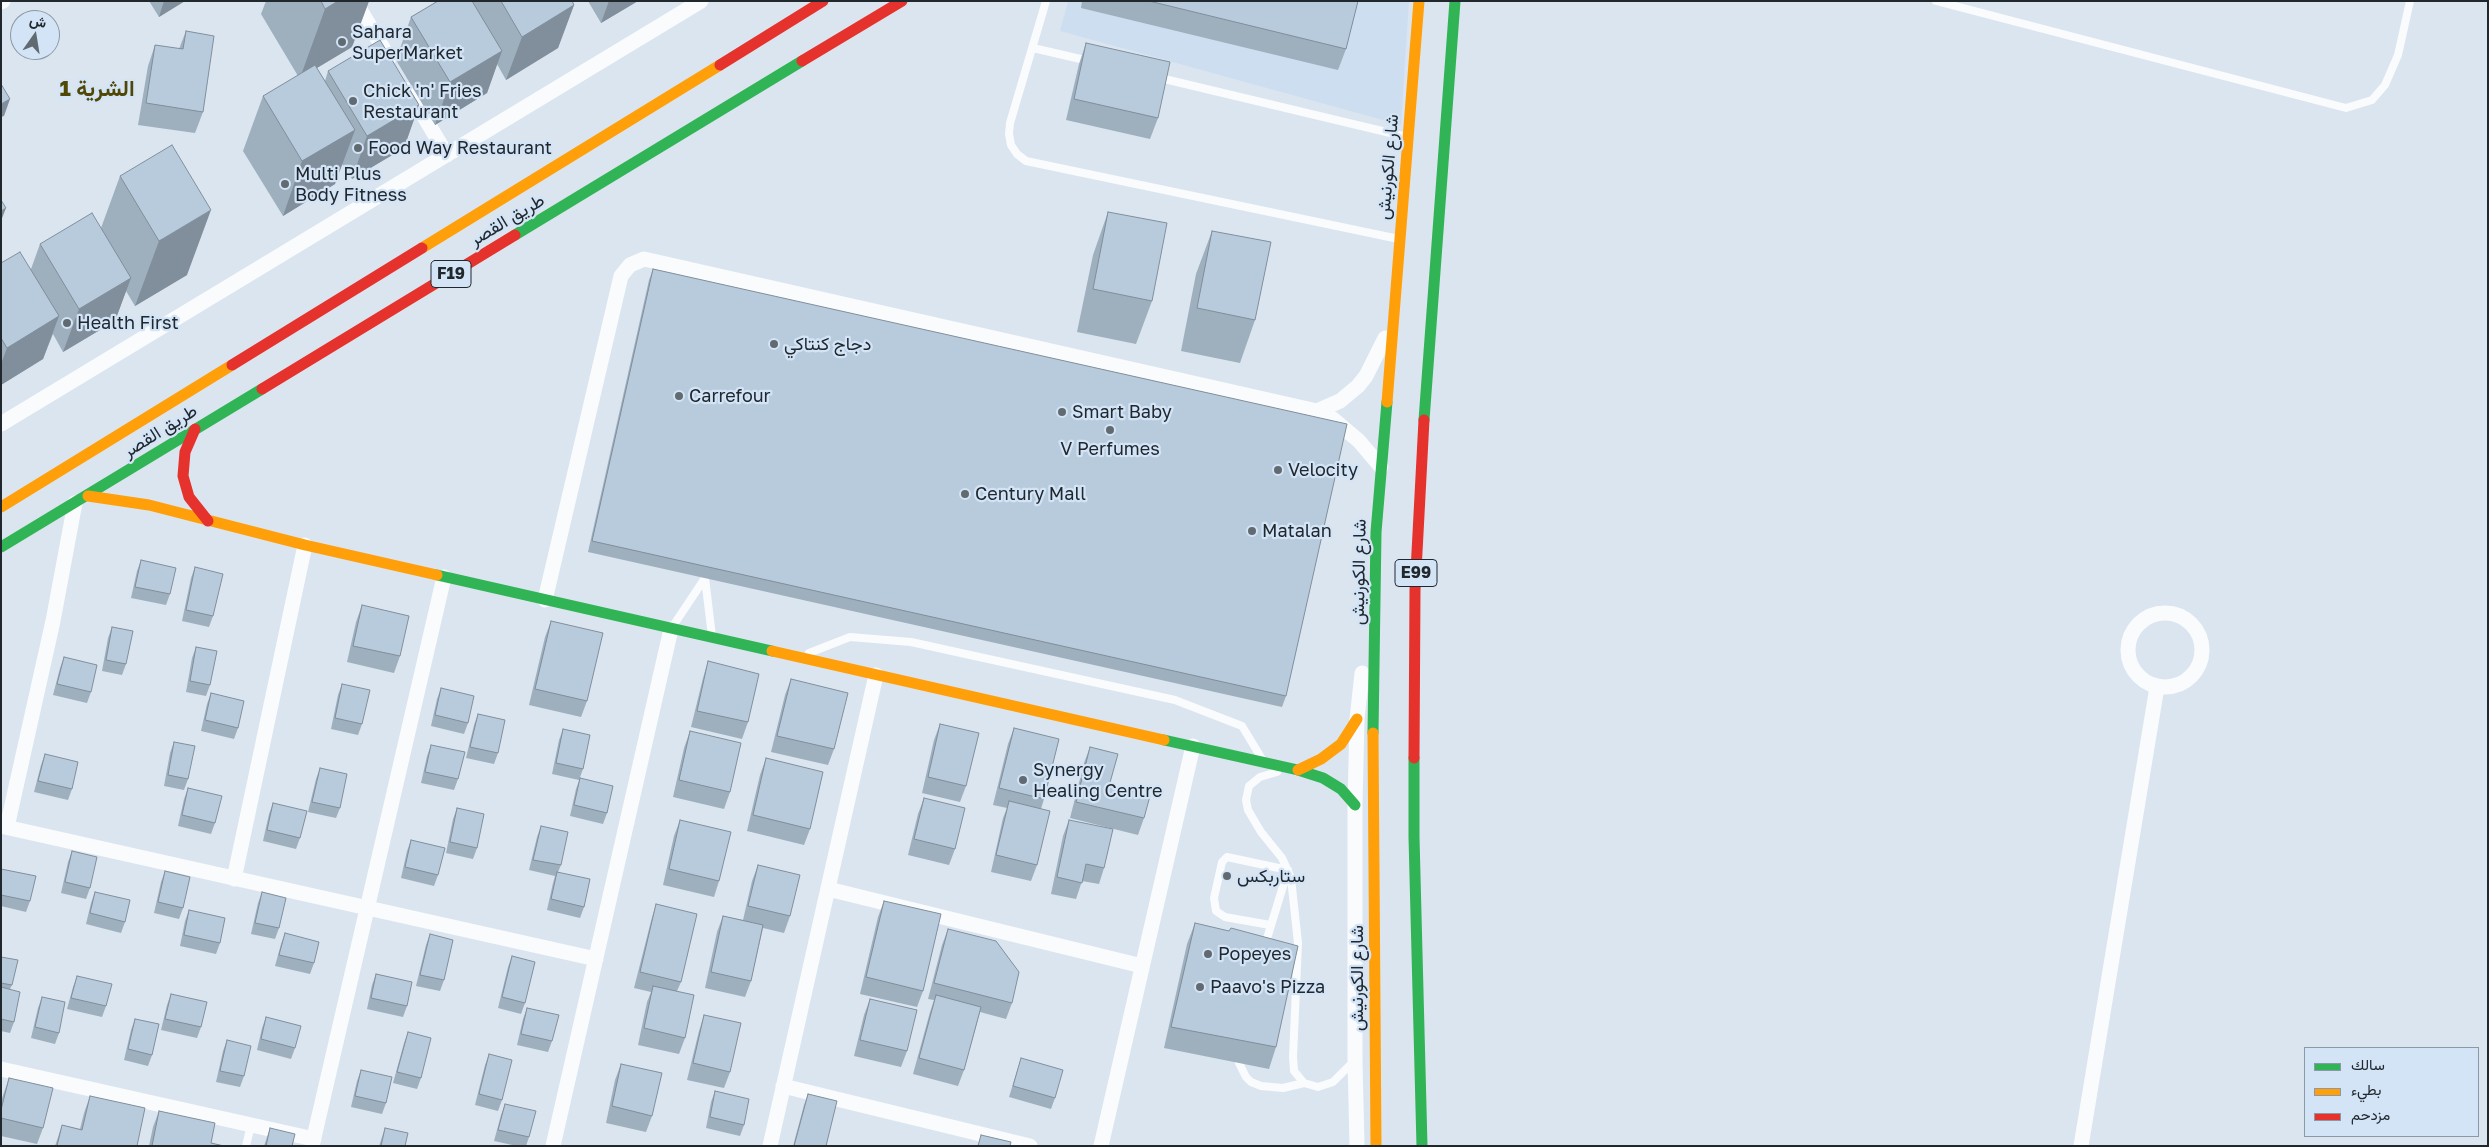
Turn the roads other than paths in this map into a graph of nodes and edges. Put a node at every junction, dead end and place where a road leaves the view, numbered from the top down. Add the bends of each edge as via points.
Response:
1 (355, 1) edge
2 (701, 1) edge
3 (823, 1) edge
4 (902, 1) edge
5 (1046, 1) edge
6 (1420, 1) edge
7 (1455, 1) edge
8 (1936, 1) edge
9 (2410, 1) edge
10 (1033, 48) junction
11 (1100, 64) edge
12 (1148, 75) edge
13 (1408, 138) junction
14 (447, 155) junction
15 (1399, 239) junction
16 (1392, 324) junction
17 (1248, 396) junction
18 (1317, 411) junction
19 (1245, 413) edge
20 (1, 424) edge
21 (195, 429) junction
22 (1381, 468) junction
23 (81, 500) junction
24 (1, 506) edge
25 (208, 521) junction
26 (1376, 532) junction
27 (305, 545) junction
28 (1, 548) edge
29 (444, 577) junction
30 (545, 600) junction
31 (671, 629) junction
32 (712, 638) junction
33 (799, 657) junction
34 (876, 675) junction
35 (2157, 687) junction
36 (1357, 719) junction
37 (1193, 746) junction
38 (1264, 762) junction
39 (1298, 770) junction
40 (1355, 805) junction
41 (4, 827) edge
42 (1288, 870) junction
43 (234, 879) junction
44 (828, 888) junction
45 (367, 910) junction
46 (1270, 925) junction
47 (1264, 951) edge
48 (596, 959) junction
49 (1142, 966) junction
50 (1355, 1060) junction
51 (1239, 1063) dead end
52 (1, 1069) edge
53 (1304, 1083) junction
54 (783, 1086) junction
55 (251, 1125) junction
56 (313, 1142) edge
57 (246, 1146) edge
58 (553, 1146) edge
59 (770, 1146) edge
60 (1030, 1146) edge
61 (1101, 1146) edge
62 (1357, 1146) edge
63 (1376, 1146) edge
64 (1422, 1146) edge
65 (2081, 1146) edge

1 - 14 street
2 - 14 street
3 - 24 main road, طريق القصر / F19
4 - 21 main road, طريق القصر / F19
5 - 10 lane
6 - 13 main road, شارع الكورنيش / E99
7 - 64 main road, E99 via 1424,394 1415,590 1414,837
8 - 9 lane via 2346,108 2372,100 2386,85 2398,55
10 - 11 lane
10 - 15 lane via 1009,134 1011,145 1026,161
12 - 13 lane
13 - 15 main road, شارع الكورنيش / E99
14 - 20 street
15 - 16 main road, شارع الكورنيش / E99
16 - 18 street via 1372,366 1358,386 1340,401
16 - 22 main road, شارع الكورنيش / E99
17 - 18 street
17 - 19 street
17 - 30 street via 644,259 630,265 621,276
18 - 22 street via 1360,441
21 - 23 main road, طريق القصر / F19
21 - 25 main road via 185,452 183,476 189,497
22 - 26 main road, شارع الكورنيش / E99
23 - 25 main road via 149,505
23 - 28 main road, طريق القصر / F19
23 - 41 street
25 - 27 main road
26 - 36 street
26 - 63 main road, شارع الكورنيش / E99 via 1372,785
27 - 29 main road
27 - 43 street
29 - 30 main road
29 - 45 street
30 - 31 main road
31 - 32 main road
31 - 32 lane via 705,578
31 - 48 street
32 - 33 main road
33 - 34 main road
33 - 38 lane via 850,637 911,642 1175,700 1242,726
34 - 37 main road
34 - 44 street
35 - 35 street via 2173,687 2188,680 2198,668 2202,653 2200,637 2192,624 2178,615 2163,613 2148,617 2135,627 2128,642 2128,656 2134,670 2144,681
35 - 65 street
36 - 39 main road via 1341,744
36 - 40 street
37 - 38 main road
37 - 49 street
38 - 39 main road
39 - 40 main road via 1323,778 1341,789
39 - 42 lane via 1272,772 1260,777 1249,786 1246,800 1261,832
40 - 50 street
41 - 43 street
42 - 46 lane
42 - 46 lane via 1230,856 1222,862 1214,898 1216,911 1225,917
42 - 53 lane via 1298,943 1292,1056 1294,1071
43 - 45 street
44 - 49 street
44 - 54 street
45 - 48 street
45 - 56 street
46 - 47 lane
48 - 58 street
49 - 61 street
50 - 53 lane via 1333,1082 1318,1087
50 - 62 street
51 - 53 lane via 1246,1077 1261,1086 1283,1088
52 - 55 street
54 - 59 street
54 - 60 street
55 - 56 street
55 - 57 lane

